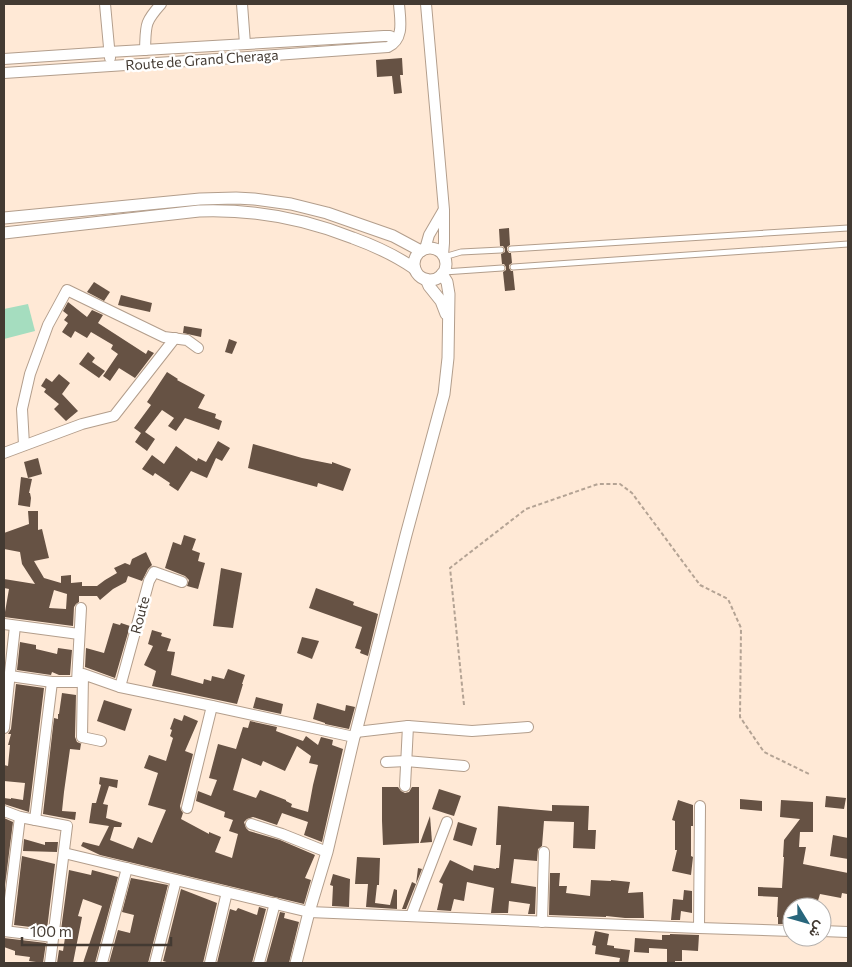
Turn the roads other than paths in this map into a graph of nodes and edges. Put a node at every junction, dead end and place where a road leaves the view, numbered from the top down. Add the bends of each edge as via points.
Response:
1 (106, 4) edge
2 (161, 4) edge
3 (242, 4) edge
4 (399, 4) edge
5 (426, 4) edge
6 (396, 39) junction
7 (245, 44) junction
8 (145, 50) junction
9 (109, 52) junction
10 (4, 59) edge
11 (110, 66) junction
12 (4, 73) edge
13 (444, 210) junction
14 (4, 218) edge
15 (848, 228) edge
16 (4, 233) edge
17 (848, 244) edge
18 (511, 249) dead end
19 (423, 250) junction
20 (501, 250) dead end
21 (443, 256) junction
22 (513, 267) dead end
23 (502, 268) dead end
24 (415, 269) junction
25 (443, 273) junction
26 (426, 279) junction
27 (448, 318) junction
28 (176, 338) junction
29 (198, 348) dead end
30 (24, 445) junction
31 (4, 453) edge
32 (182, 582) dead end
33 (81, 608) dead end
34 (4, 624) edge
35 (15, 626) junction
36 (79, 634) junction
37 (10, 676) junction
38 (52, 682) junction
39 (120, 687) junction
40 (212, 706) junction
41 (408, 726) junction
42 (528, 727) dead end
43 (4, 728) edge
44 (355, 734) junction
45 (101, 741) dead end
46 (386, 762) dead end
47 (406, 762) junction
48 (464, 766) dead end
49 (405, 786) dead end
50 (700, 806) dead end
51 (187, 808) dead end
52 (4, 811) edge
53 (20, 817) junction
54 (35, 820) junction
55 (446, 822) dead end
56 (251, 824) dead end
57 (327, 852) junction
58 (544, 852) dead end
59 (64, 853) junction
60 (127, 868) junction
61 (176, 880) junction
62 (228, 892) junction
63 (275, 904) junction
64 (309, 912) junction
65 (411, 916) junction
66 (542, 922) junction
67 (699, 928) junction
68 (5, 931) edge
69 (782, 931) edge
70 (832, 931) edge
71 (848, 932) edge
72 (53, 937) junction
73 (50, 963) edge
74 (102, 963) edge
75 (155, 963) edge
76 (210, 963) edge
77 (259, 963) edge
78 (296, 963) edge

1 - 9 street
2 - 8 street via 147,23
3 - 7 street
4 - 6 street via 401,30
5 - 13 street
6 - 7 street via 384,36
6 - 11 street, Route de Grand Cheraga via 388,47
7 - 8 street
8 - 9 street
9 - 10 street
9 - 11 street
11 - 12 street, Route de Grand Cheraga
13 - 19 street
13 - 21 street
14 - 19 street via 200,199 254,199 327,213
15 - 18 lane
16 - 24 street via 199,211 253,212 306,222 340,233 381,249
17 - 22 lane
19 - 21 street via 435,249
19 - 24 street via 414,261
20 - 21 lane
21 - 25 street via 446,266
23 - 25 lane
24 - 26 street
25 - 26 street
25 - 27 street via 448,288
26 - 27 street
27 - 44 street via 444,394
28 - 29 street via 187,340
28 - 30 street via 114,416
28 - 30 street via 164,337 67,290 48,325 30,374 22,409
30 - 31 street
32 - 39 street, Route via 154,572
33 - 36 street
34 - 35 street
35 - 36 street
35 - 37 street
36 - 38 street via 76,682
37 - 38 street
37 - 43 street
38 - 54 street
39 - 40 street
39 - 45 street via 83,674 82,737
40 - 44 street
40 - 51 street
41 - 42 street via 472,731
41 - 44 street
41 - 47 street
44 - 57 street
46 - 47 street
47 - 48 street
47 - 49 street
50 - 67 street
52 - 53 street
53 - 54 street
53 - 68 street
54 - 59 street via 67,826
55 - 65 street
56 - 57 street
57 - 64 street
58 - 66 street
59 - 60 street
59 - 72 street
60 - 61 street
60 - 74 street
61 - 62 street
61 - 75 street
62 - 63 street
62 - 76 street
63 - 64 street
63 - 77 street
64 - 65 street
64 - 78 street
65 - 66 street
66 - 67 street
67 - 69 street
68 - 72 street
70 - 71 street
72 - 73 street

